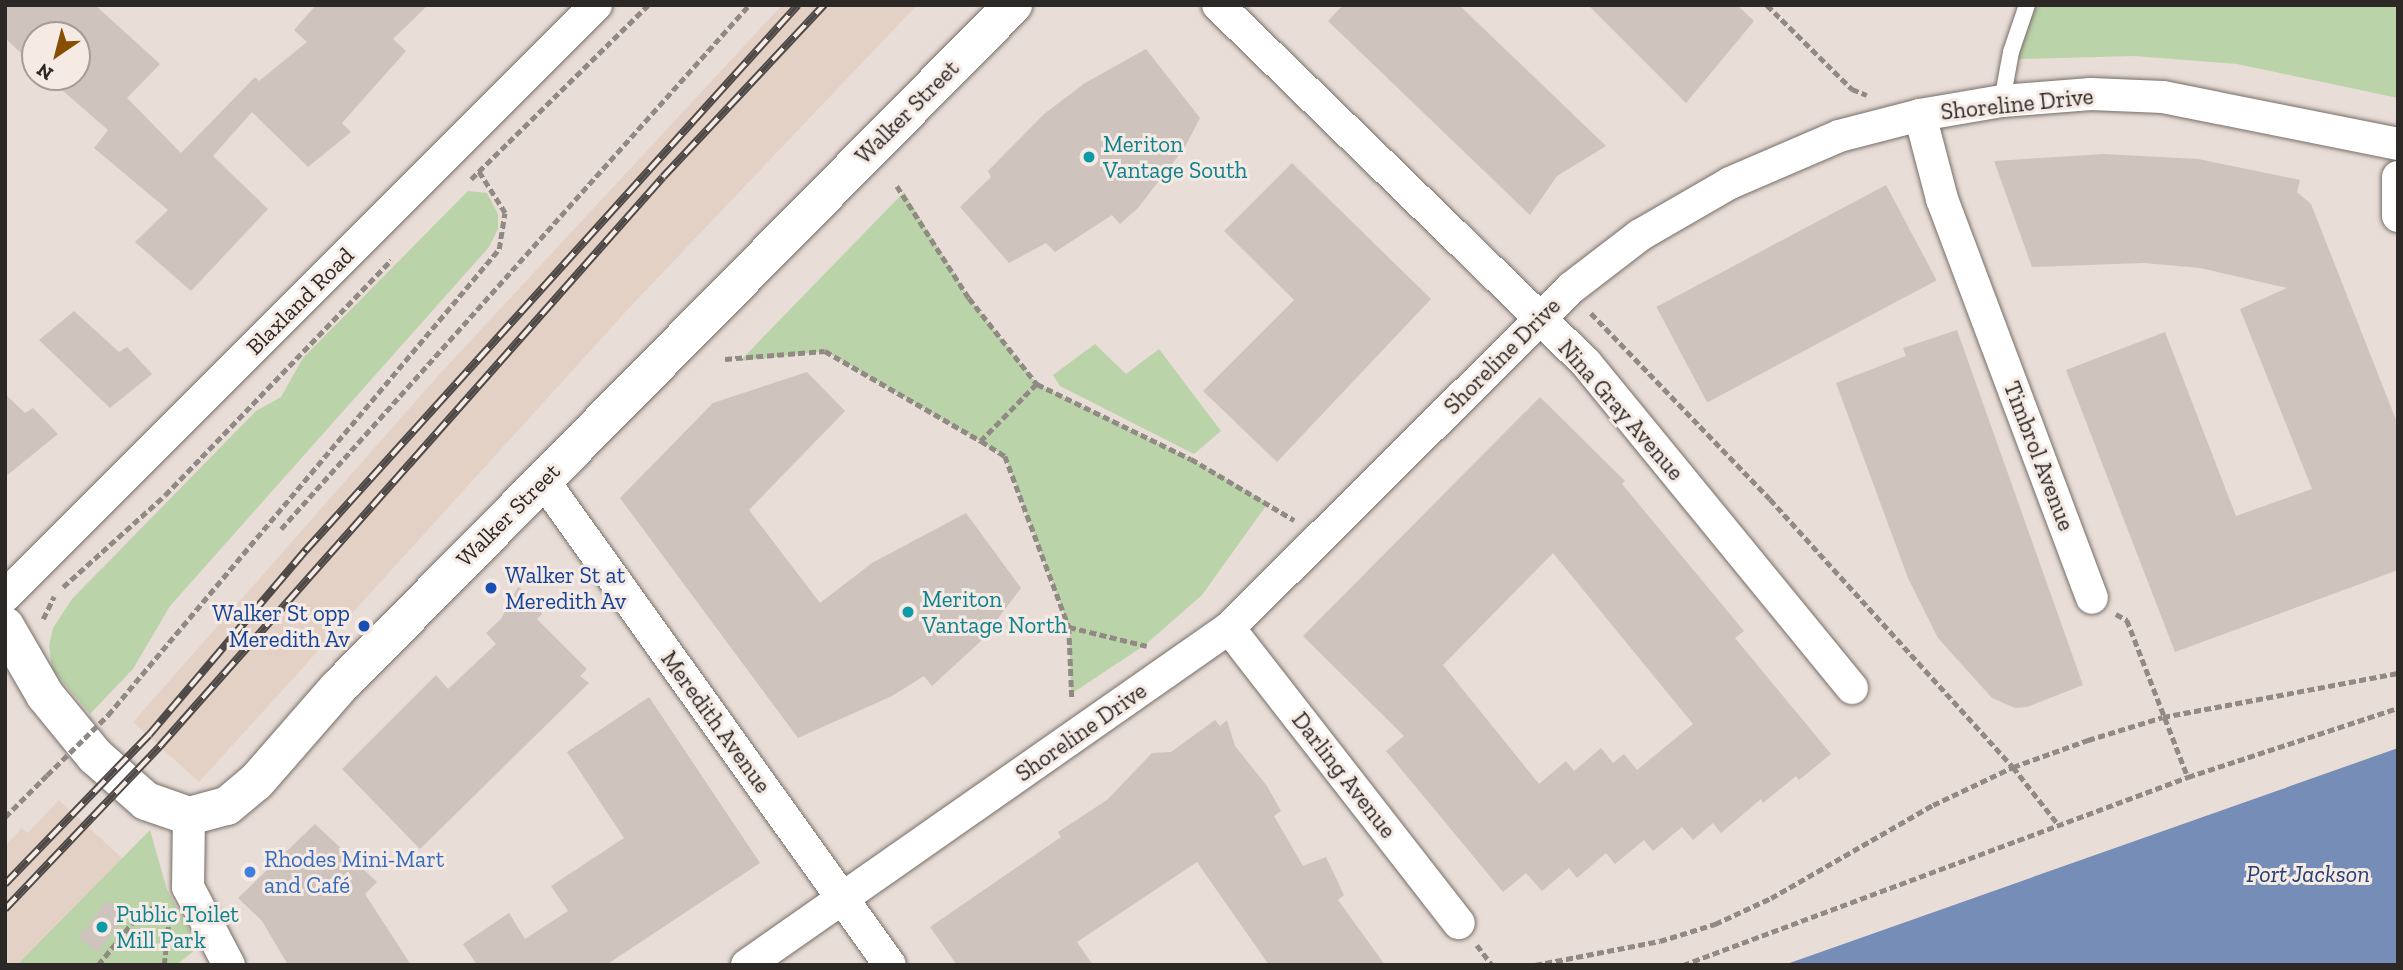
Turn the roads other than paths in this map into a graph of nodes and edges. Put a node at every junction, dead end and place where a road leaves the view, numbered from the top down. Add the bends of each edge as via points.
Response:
1 (596, 5) edge
2 (1013, 5) edge
3 (1218, 5) edge
4 (2027, 5) edge
5 (2002, 101) junction
6 (1920, 115) junction
7 (2398, 144) edge
8 (2398, 177) edge
9 (2398, 216) edge
10 (1540, 317) junction
11 (543, 480) junction
12 (5, 596) edge
13 (2092, 598) road end
14 (1229, 628) junction
15 (12, 640) edge
16 (1852, 688) dead end
17 (189, 816) junction
18 (842, 898) junction
19 (1459, 922) dead end
20 (229, 965) edge
21 (747, 965) edge
22 (890, 965) edge

1 - 12 street, Blaxland Road
2 - 11 street, Walker Street
3 - 10 street, Nina Gray Avenue
4 - 5 lane via 2011,52
5 - 6 street, Shoreline Drive
5 - 7 street, Shoreline Drive via 2091,94 2164,97
6 - 10 street, Shoreline Drive via 1839,136 1730,183 1640,235
6 - 13 street, Timbrol Avenue via 1942,199
8 - 9 street
10 - 14 street, Shoreline Drive
10 - 16 street, Nina Gray Avenue via 1586,363
11 - 17 street, Walker Street via 339,687 256,782 227,807
11 - 18 street, Meredith Avenue
14 - 18 street, Shoreline Drive
14 - 19 street, Darling Avenue
15 - 17 street via 45,695 95,756 146,801
17 - 20 street via 188,887
18 - 21 street, Shoreline Drive
18 - 22 street, Meredith Avenue

